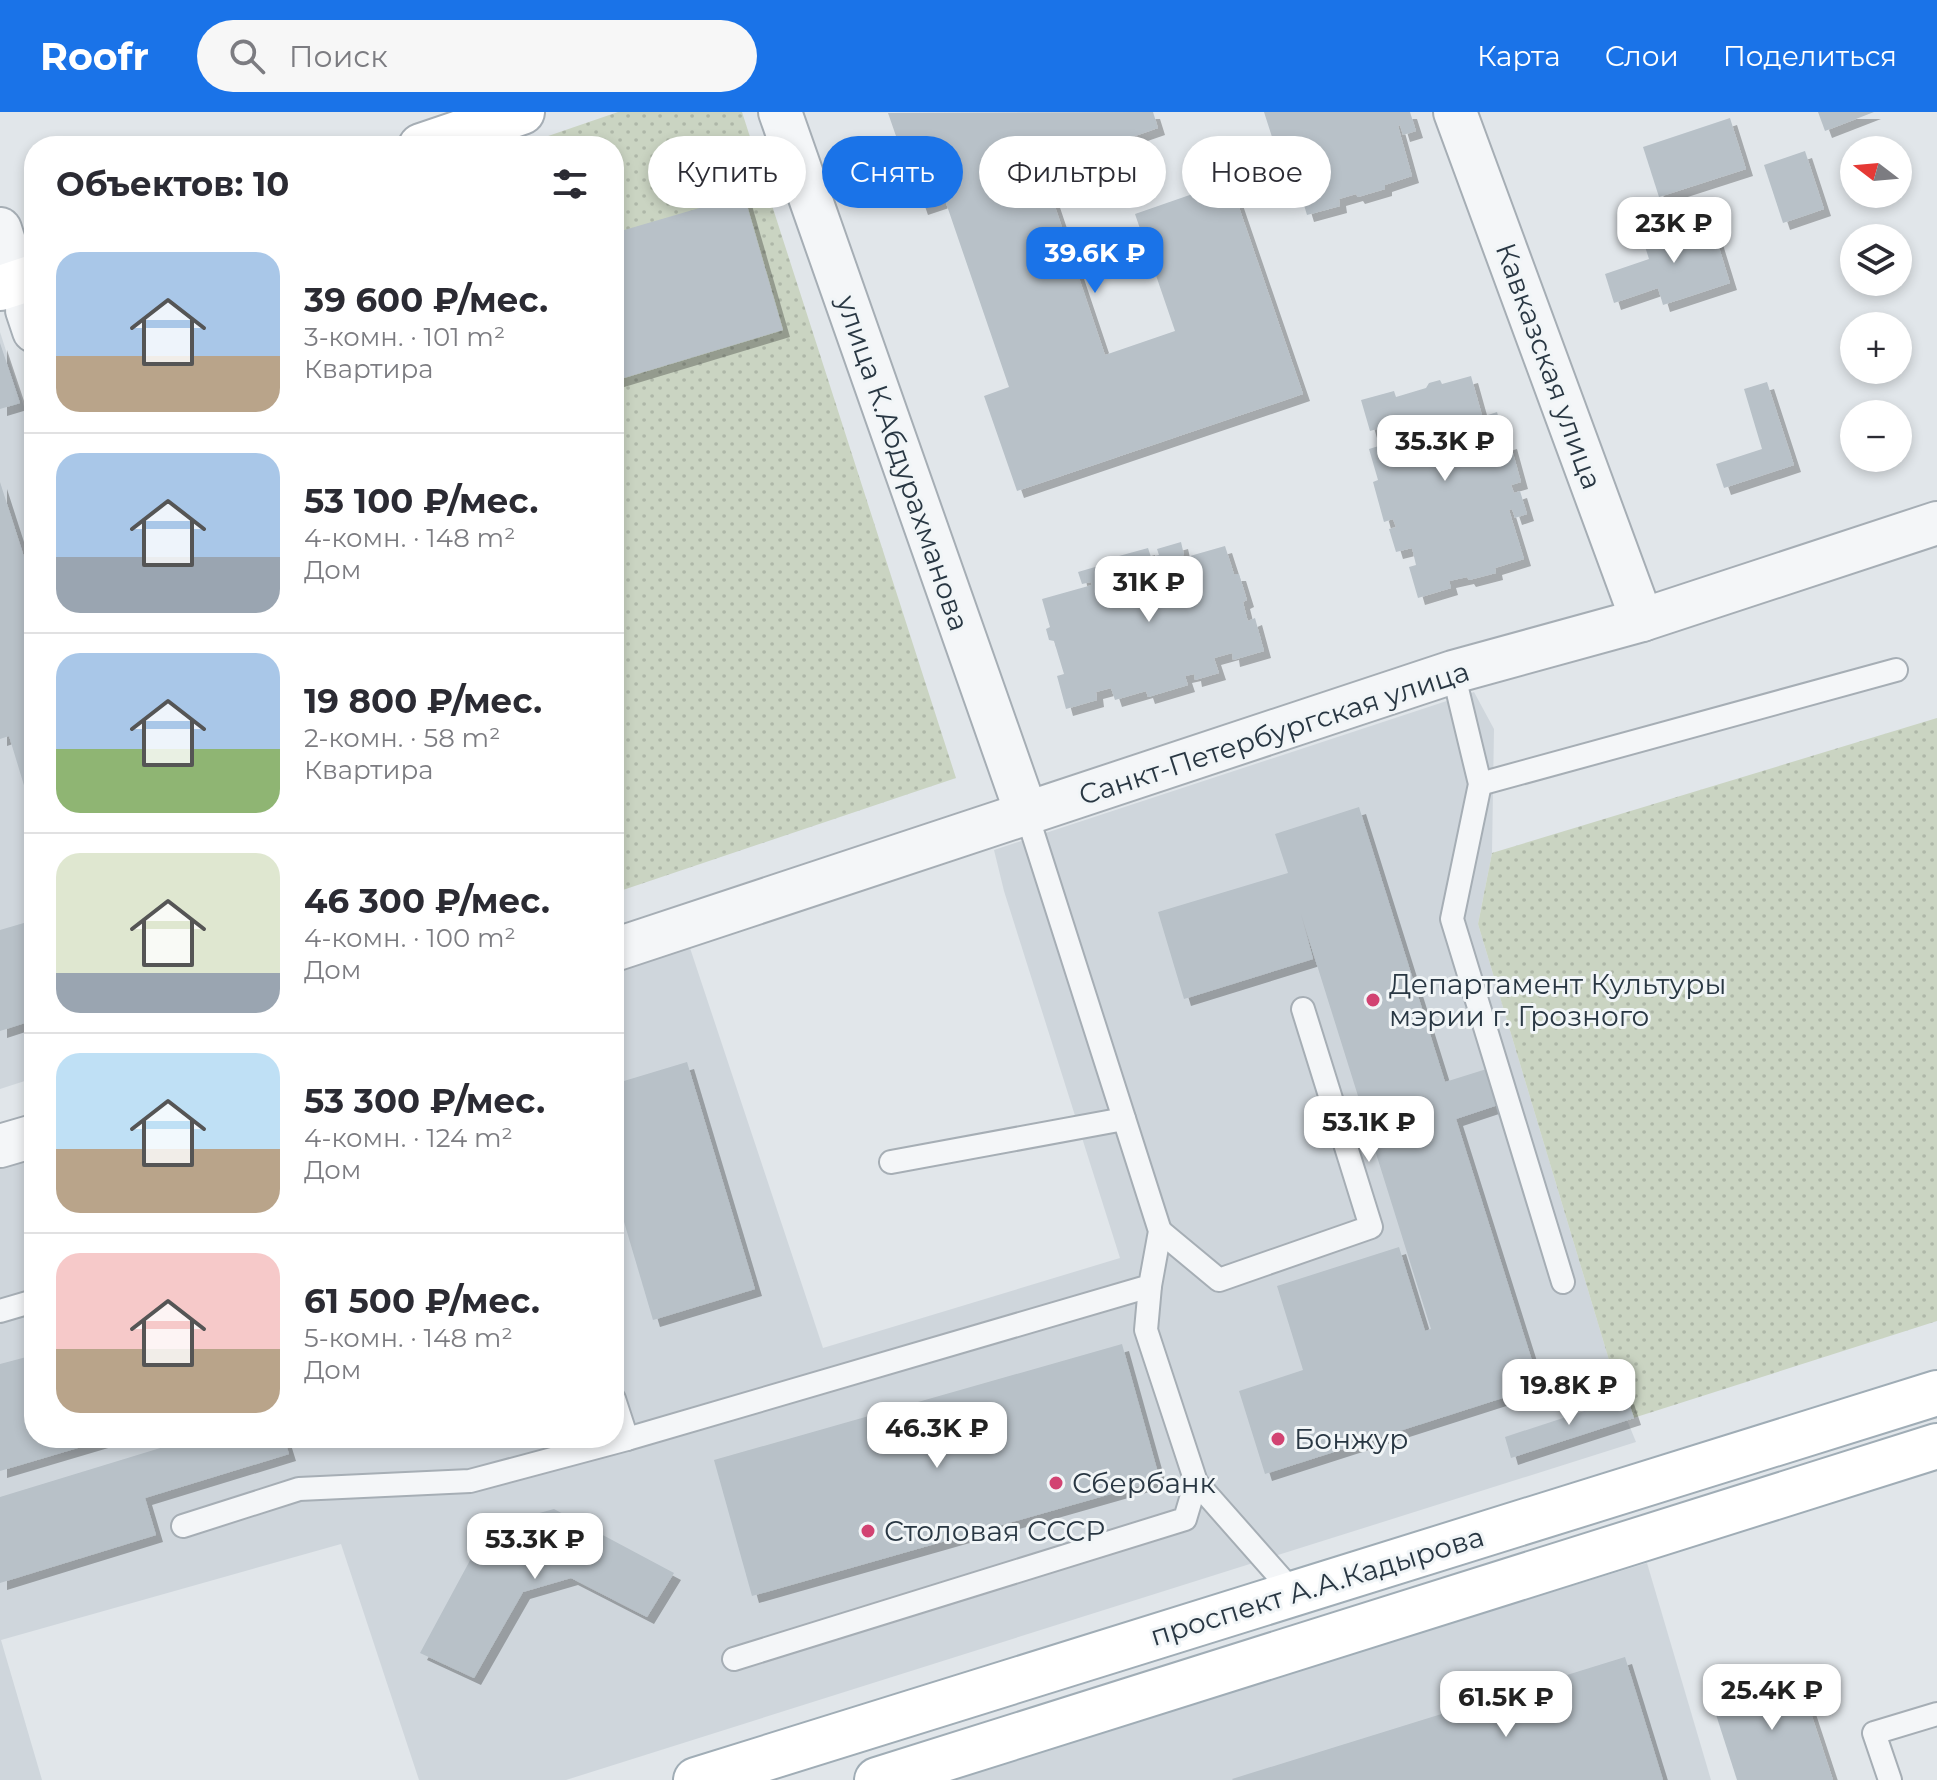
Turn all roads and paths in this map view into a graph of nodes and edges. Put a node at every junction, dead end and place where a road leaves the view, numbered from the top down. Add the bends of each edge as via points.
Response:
1 (522, 112) edge
2 (780, 112) edge
3 (1455, 112) edge
4 (451, 136) edge
5 (0, 229) edge
6 (22, 298) edge
7 (1937, 523) edge
8 (1642, 620) junction
9 (1896, 670) dead end
10 (1453, 672) junction
11 (1480, 784) junction
12 (1027, 815) junction
13 (624, 947) edge
14 (1303, 1009) dead end
15 (1124, 1119) junction
16 (24, 1139) edge
17 (0, 1146) edge
18 (891, 1162) dead end
19 (1160, 1231) junction
20 (1563, 1282) dead end
21 (1150, 1286) junction
22 (24, 1304) edge
23 (0, 1311) edge
24 (1937, 1393) edge
25 (624, 1430) edge
26 (627, 1439) junction
27 (624, 1440) edge
28 (1937, 1446) edge
29 (593, 1448) edge
30 (1196, 1482) junction
31 (183, 1526) dead end
32 (1294, 1593) junction
33 (734, 1659) dead end
34 (1937, 1714) edge
35 (696, 1780) edge
36 (877, 1780) edge
37 (1890, 1780) edge

1 - 4 main road
2 - 12 street, улица К.Абдурахманова
3 - 8 street, Кавказская улица
5 - 6 street
7 - 8 street, Санкт-Петербургская улица
8 - 10 street, Санкт-Петербургская улица
9 - 11 lane
10 - 11 lane
10 - 12 street, Санкт-Петербургская улица
11 - 20 lane via 1452,919
12 - 13 street, Санкт-Петербургская улица
12 - 15 lane
14 - 19 lane via 1371,1227 1219,1280
15 - 18 lane
15 - 19 lane
16 - 17 street
19 - 21 lane
21 - 26 lane
21 - 30 lane via 1146,1330
22 - 23 lane
24 - 32 main road, проспект А.А.Кадырова
25 - 26 lane
26 - 27 lane
28 - 36 main road, проспект А.А.Кадырова
29 - 31 lane via 470,1481 299,1489
30 - 32 lane
30 - 33 lane via 1185,1519
32 - 35 main road, проспект А.А.Кадырова
34 - 37 lane via 1874,1733

